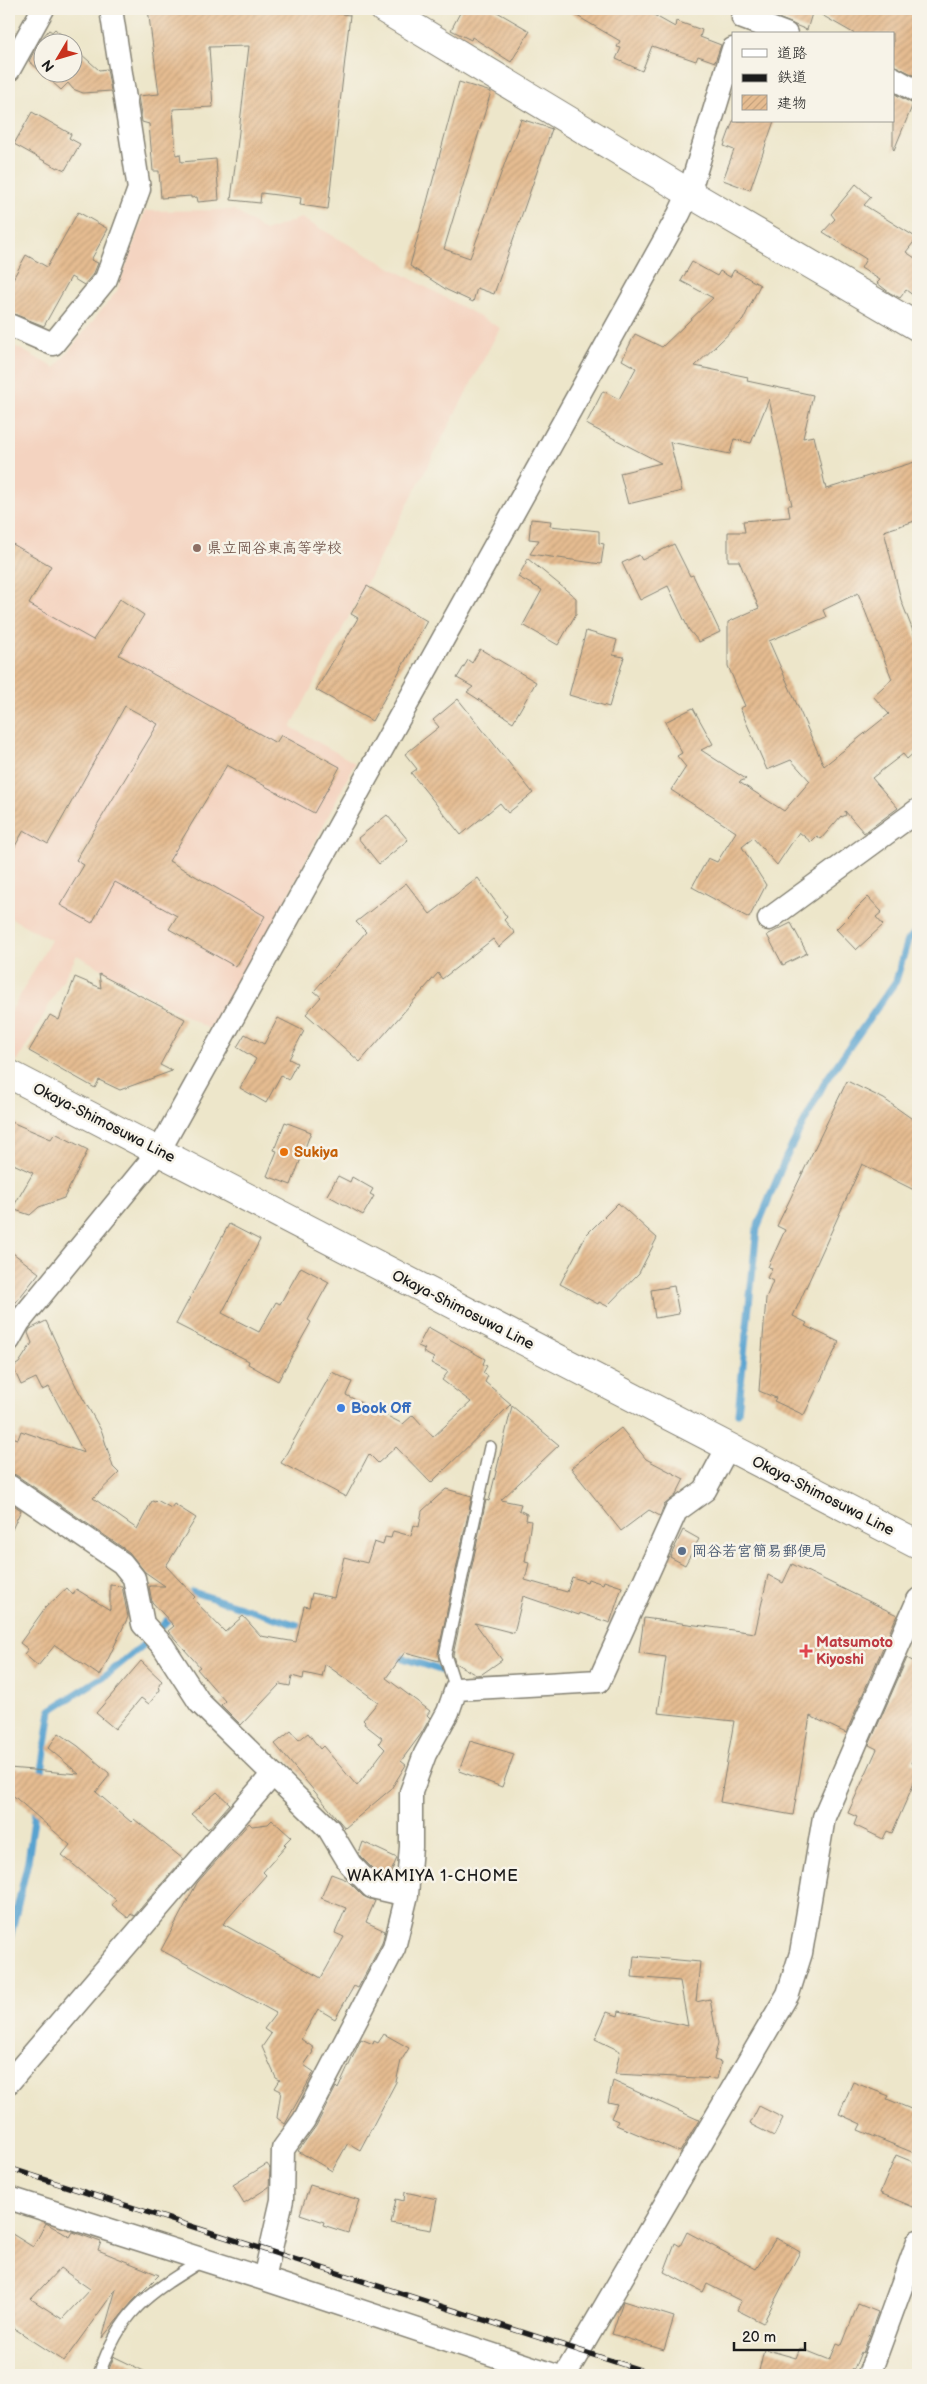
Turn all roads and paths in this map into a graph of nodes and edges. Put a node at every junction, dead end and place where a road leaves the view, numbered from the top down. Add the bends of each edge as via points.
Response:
1 (43, 9) edge
2 (111, 9) edge
3 (384, 9) edge
4 (742, 20) edge
5 (780, 32) edge
6 (732, 52) edge
7 (9, 70) edge
8 (894, 79) edge
9 (918, 92) edge
10 (689, 193) junction
11 (9, 325) edge
12 (918, 327) edge
13 (918, 810) edge
14 (768, 919) dead end
15 (9, 1074) edge
16 (159, 1151) junction
17 (9, 1340) edge
18 (490, 1447) dead end
19 (728, 1447) junction
20 (9, 1486) edge
21 (918, 1545) edge
22 (918, 1600) edge
23 (456, 1689) junction
24 (273, 1774) junction
25 (408, 1895) junction
26 (9, 2082) edge
27 (9, 2198) edge
28 (918, 2241) edge
29 (203, 2260) junction
30 (264, 2279) junction
31 (99, 2375) edge
32 (554, 2375) edge
33 (566, 2375) edge
34 (870, 2375) edge

1 - 7 street
2 - 11 street via 139,189 106,279 53,344
3 - 10 main road
4 - 5 street
6 - 10 street
8 - 9 street
10 - 12 main road
10 - 16 street
13 - 14 street
15 - 16 main road, Okaya-Shimosuwa Line
16 - 17 street via 19,1322
16 - 19 main road, Okaya-Shimosuwa Line
18 - 23 lane via 445,1655
19 - 21 main road, Okaya-Shimosuwa Line
19 - 23 street via 705,1490 676,1511 599,1681
20 - 24 street via 122,1563 134,1578 144,1624 163,1646 200,1703
22 - 33 street via 824,1817 802,1953 788,1994
23 - 25 street via 411,1792 412,1847
24 - 25 street via 329,1829 350,1864 372,1886
24 - 26 street
25 - 30 street via 394,1948 304,2120 283,2149 282,2200
27 - 29 street
28 - 34 street
29 - 30 street
29 - 31 lane via 154,2290 132,2310 119,2330
30 - 32 street

